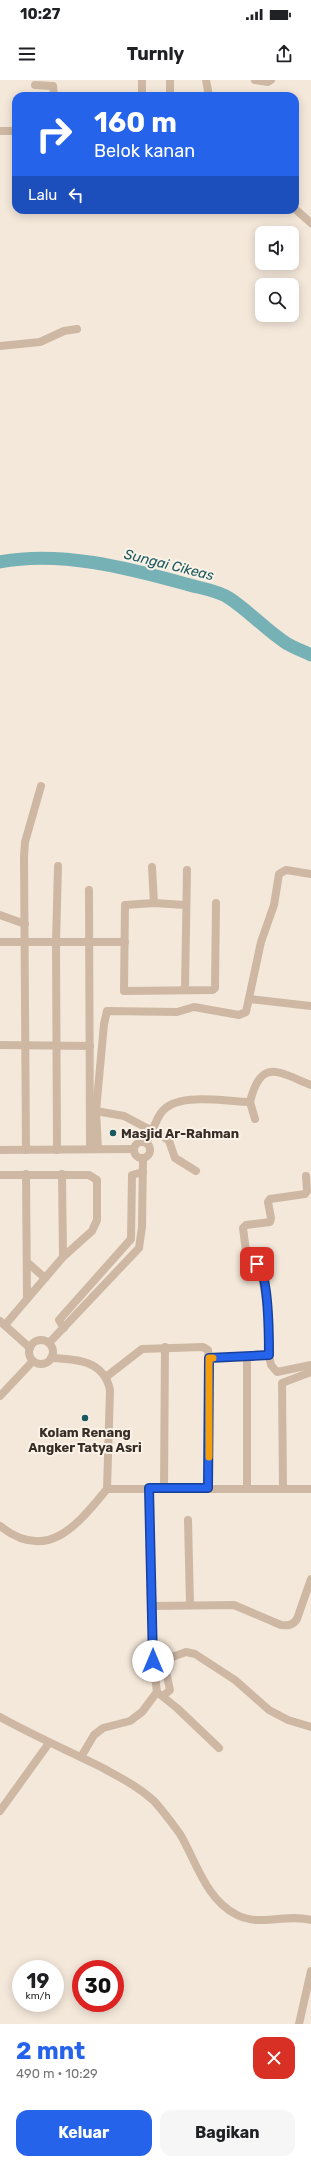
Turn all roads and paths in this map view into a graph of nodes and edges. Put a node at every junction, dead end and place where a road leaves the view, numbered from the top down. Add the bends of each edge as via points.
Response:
1 (142, 80) edge
2 (170, 80) edge
3 (206, 80) edge
4 (255, 80) edge
5 (271, 80) edge
6 (34, 85) dead end
7 (54, 92) edge
8 (142, 92) edge
9 (170, 92) edge
10 (208, 92) edge
11 (0, 131) edge
12 (12, 131) edge
13 (299, 212) edge
14 (311, 223) edge
15 (77, 329) dead end
16 (0, 346) edge
17 (41, 786) dead end
18 (58, 866) dead end
19 (152, 867) dead end
20 (187, 870) dead end
21 (311, 874) edge
22 (89, 890) dead end
23 (216, 902) dead end
24 (154, 903) junction
25 (185, 905) junction
26 (0, 915) edge
27 (25, 924) junction
28 (0, 942) edge
29 (56, 942) junction
30 (90, 942) junction
31 (125, 942) junction
32 (25, 943) junction
33 (185, 989) junction
34 (250, 999) junction
35 (311, 1006) edge
36 (0, 1045) edge
37 (26, 1045) junction
38 (58, 1045) junction
39 (90, 1046) junction
40 (311, 1085) edge
41 (250, 1102) junction
42 (96, 1111) junction
43 (255, 1119) dead end
44 (153, 1130) junction
45 (146, 1143) junction
46 (134, 1148) junction
47 (94, 1149) junction
48 (0, 1150) edge
49 (26, 1150) junction
50 (57, 1150) junction
51 (143, 1158) junction
52 (196, 1171) dead end
53 (143, 1172) junction
54 (26, 1174) junction
55 (62, 1174) junction
56 (0, 1175) edge
57 (306, 1176) dead end
58 (131, 1227) junction
59 (142, 1227) junction
60 (63, 1257) junction
61 (28, 1263) junction
62 (108, 1266) junction
63 (116, 1273) junction
64 (45, 1278) junction
65 (84, 1292) junction
66 (27, 1298) junction
67 (91, 1299) junction
68 (3, 1323) edge
69 (64, 1328) junction
70 (49, 1343) junction
71 (30, 1348) junction
72 (165, 1348) junction
73 (269, 1355) junction
74 (51, 1358) junction
75 (209, 1358) junction
76 (246, 1358) junction
77 (33, 1360) junction
78 (311, 1365) edge
79 (311, 1372) edge
80 (106, 1377) junction
81 (0, 1396) edge
82 (149, 1488) junction
83 (164, 1488) junction
84 (208, 1488) junction
85 (247, 1488) junction
86 (107, 1489) junction
87 (283, 1489) junction
88 (311, 1489) edge
89 (188, 1520) dead end
90 (0, 1526) edge
91 (311, 1579) edge
92 (190, 1604) junction
93 (152, 1606) junction
94 (153, 1643) junction
95 (172, 1657) junction
96 (160, 1694) junction
97 (0, 1717) edge
98 (311, 1727) edge
99 (49, 1743) junction
100 (219, 1748) dead end
101 (82, 1757) junction
102 (0, 1810) edge
103 (311, 1920) edge
104 (311, 1971) edge
105 (299, 2024) edge

1 - 8 street
2 - 9 street
3 - 10 street
4 - 5 street
6 - 7 street via 53,86
11 - 12 street
13 - 14 street
15 - 16 street via 64,331 40,342
17 - 27 street via 25,842
18 - 29 street
19 - 24 street
20 - 25 street
21 - 34 street via 286,870 279,874 274,905 256,962
22 - 30 street
23 - 33 street via 215,988
24 - 25 street
24 - 31 street via 125,905
25 - 33 street
26 - 27 street
27 - 32 street
28 - 32 street
29 - 30 street
29 - 32 street
29 - 38 street
30 - 31 street
30 - 39 street
31 - 33 street via 124,995
32 - 37 street
34 - 35 street
34 - 42 street via 246,1012 239,1015 194,1007 177,1012 107,1011
36 - 37 street
37 - 38 street
37 - 49 street
38 - 39 street
38 - 50 street
39 - 47 street
40 - 41 street via 274,1071 265,1072 254,1088
41 - 43 street
41 - 44 street via 179,1100 161,1113
42 - 44 street via 124,1116
42 - 47 street
44 - 45 street
44 - 52 street via 168,1141 175,1158
45 - 46 street via 139,1143
45 - 51 street via 150,1152
46 - 47 street
46 - 51 street via 138,1157
47 - 50 street
48 - 49 street
49 - 50 street
51 - 53 street
53 - 58 street via 132,1175
53 - 59 street
54 - 55 street
54 - 56 street
54 - 61 street
55 - 60 street
55 - 60 street via 89,1175 97,1180 97,1220 92,1231
57 - 73 street via 307,1193 270,1199 270,1222 246,1225 243,1228 247,1259 251,1263 259,1264 261,1268 267,1308
58 - 59 street
58 - 62 street via 130,1242
59 - 63 street via 139,1248
60 - 64 street
61 - 64 street
61 - 66 street
62 - 63 street
62 - 65 street
63 - 67 street
64 - 66 street
65 - 67 street
65 - 69 street via 59,1320
66 - 68 street
67 - 69 street
68 - 71 street
69 - 70 street
70 - 71 street via 41,1340 32,1344
70 - 74 street via 53,1351
71 - 77 street
72 - 75 street via 203,1347 208,1350
72 - 80 street via 139,1350
72 - 83 street
73 - 76 street
73 - 78 street via 271,1365 277,1372
74 - 77 street via 42,1364
74 - 80 street via 80,1359 97,1367
75 - 76 street
75 - 84 street
76 - 85 street
77 - 81 street
79 - 87 street via 282,1383
80 - 86 street via 110,1390
82 - 83 street
82 - 86 street
82 - 93 street
83 - 84 street
84 - 85 street
85 - 87 street
86 - 90 street via 70,1530 52,1538 28,1541
87 - 88 street
89 - 92 street
91 - 92 street via 297,1619 294,1624 288,1626 242,1607
92 - 93 street
93 - 94 street
94 - 95 street
94 - 96 street via 154,1672
95 - 96 street via 165,1667 170,1690
95 - 98 street via 186,1652 196,1654 235,1680 269,1710 288,1720
96 - 100 street
96 - 101 street via 130,1721 103,1728 94,1735
97 - 99 street
99 - 101 street
99 - 102 street
101 - 103 street via 141,1790 154,1801 180,1835 206,1885 220,1902 236,1915 265,1921 294,1917
104 - 105 street

